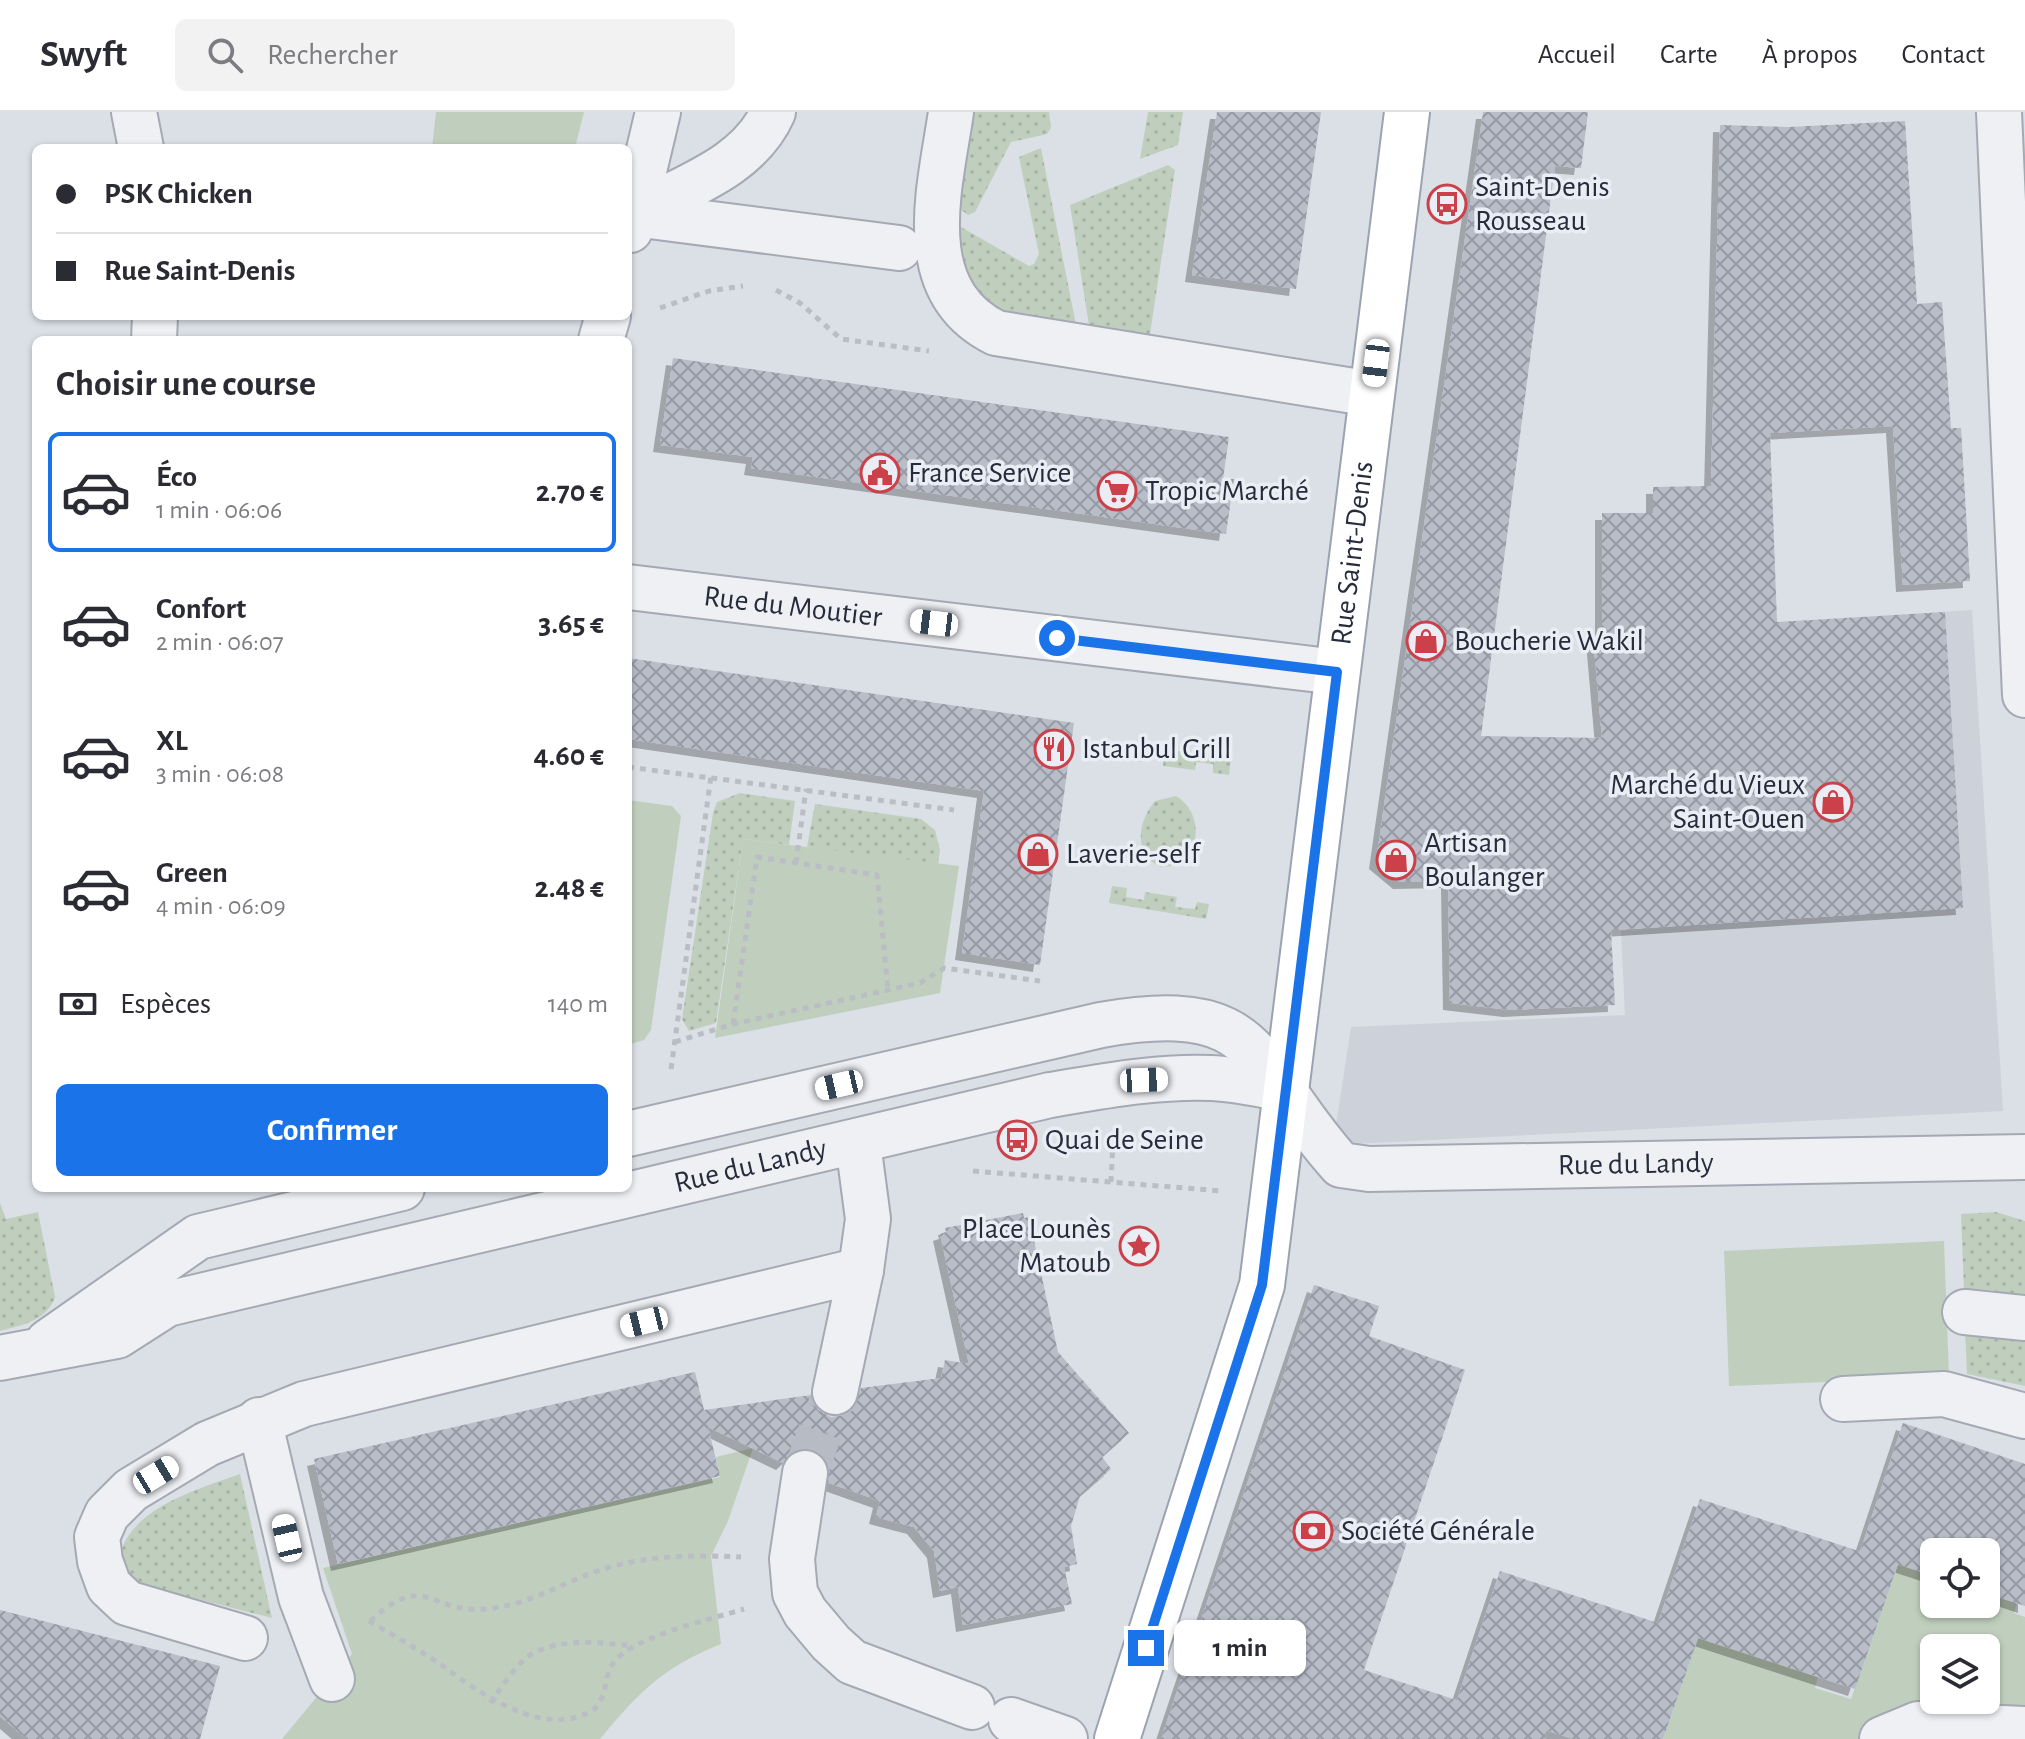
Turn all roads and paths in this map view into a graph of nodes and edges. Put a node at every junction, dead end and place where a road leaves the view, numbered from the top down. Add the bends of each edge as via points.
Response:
1 (134, 112) edge
2 (658, 112) edge
3 (773, 112) edge
4 (951, 112) edge
5 (1407, 112) edge
6 (1999, 112) edge
7 (140, 144) edge
8 (632, 223) edge
9 (632, 226) edge
10 (632, 227) edge
11 (899, 248) dead end
12 (1372, 394) junction
13 (632, 587) edge
14 (1337, 672) junction
15 (2025, 695) edge
16 (632, 767) edge
17 (711, 776) junction
18 (806, 789) junction
19 (954, 810) dead end
20 (796, 863) junction
21 (1051, 982) dead end
22 (888, 990) junction
23 (733, 1024) junction
24 (675, 1042) junction
25 (1285, 1089) junction
26 (646, 1130) edge
27 (858, 1143) junction
28 (2025, 1157) edge
29 (385, 1192) edge
30 (861, 1270) junction
31 (1965, 1312) dead end
32 (2025, 1318) edge
33 (20, 1353) edge
34 (835, 1392) tunnel mouth
35 (1843, 1399) dead end
36 (2025, 1416) edge
37 (259, 1420) junction
38 (805, 1473) tunnel mouth
39 (794, 1576) junction
40 (245, 1638) dead end
41 (635, 1646) junction
42 (332, 1679) dead end
43 (490, 1703) junction
44 (2025, 1729) edge
45 (1065, 1739) edge
46 (1117, 1739) edge
47 (1882, 1739) edge

1 - 7 street
2 - 8 street
3 - 9 street via 764,132 742,156
4 - 12 street via 935,224 937,250 948,287 979,324 996,333
5 - 12 main road, Rue Saint-Denis
6 - 15 street
10 - 11 street
12 - 14 main road, Rue Saint-Denis
13 - 14 street, Rue du Moutier
14 - 25 main road, Rue Saint-Denis
16 - 17 path
17 - 18 path
17 - 24 path
18 - 19 path
18 - 20 path
20 - 22 path via 877,875
20 - 23 path via 757,857
21 - 22 path via 944,968 920,983
22 - 23 path
23 - 24 path
24 - 26 path
25 - 26 street, Rue du Landy via 1246,1040 1215,1024 1182,1018 1130,1020
25 - 27 street, Rue du Landy via 1214,1078 1115,1084
25 - 28 street, Rue du Landy via 1341,1165 1369,1169
25 - 46 main road, Rue Saint-Denis via 1262,1285
27 - 30 street via 868,1219
27 - 33 street, Rue du Landy via 167,1304 117,1336
29 - 33 street, Rue du Landy via 198,1237
30 - 34 street
30 - 37 street via 304,1404
31 - 32 street
35 - 36 street via 1944,1394
37 - 40 street via 131,1490 107,1514 97,1537 109,1586 127,1603
37 - 42 street via 301,1597
38 - 39 street
39 - 41 path
39 - 43 path via 663,1557 606,1568 538,1599 485,1609 446,1605 419,1593 392,1601 370,1621 446,1668
39 - 45 street via 831,1643 852,1662
41 - 43 path via 591,1642 532,1655
41 - 43 path via 612,1665 605,1693 593,1710 568,1721 537,1722
44 - 47 street via 1918,1724

